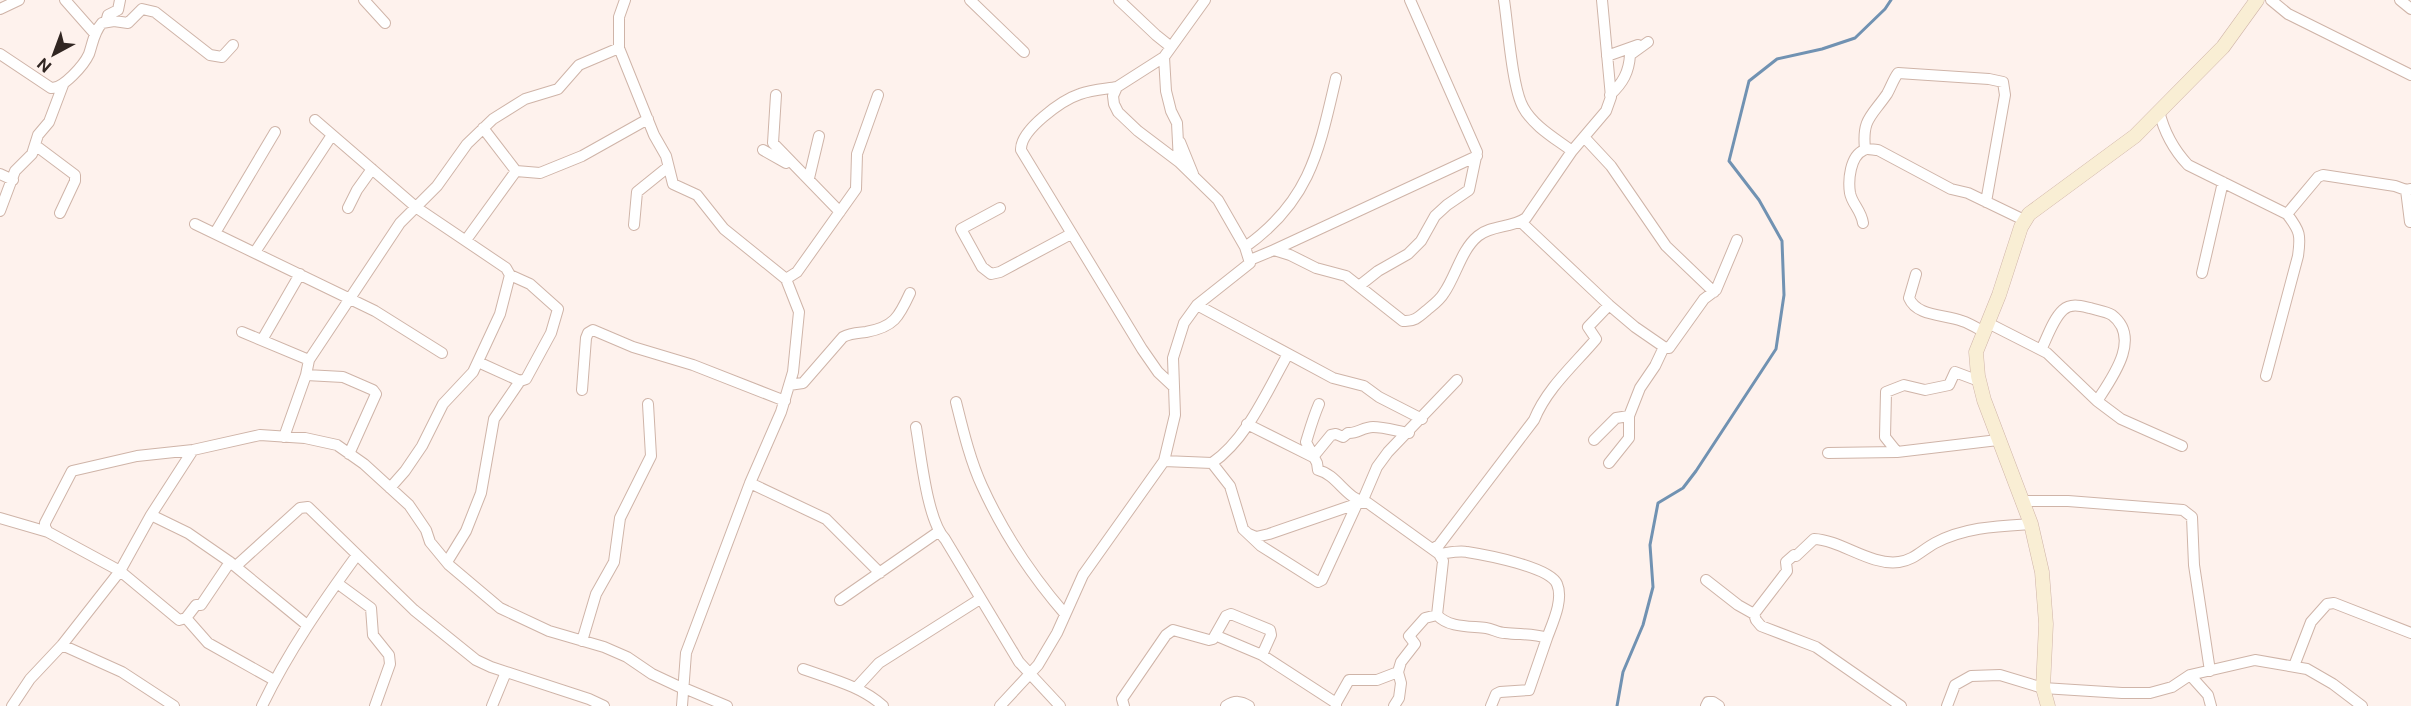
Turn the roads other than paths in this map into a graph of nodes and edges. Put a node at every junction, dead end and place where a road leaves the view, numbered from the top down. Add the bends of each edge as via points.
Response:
1 (19, 0) edge
2 (65, 0) edge
3 (120, 0) edge
4 (364, 0) edge
5 (625, 0) edge
6 (970, 0) edge
7 (1205, 0) edge
8 (1410, 0) edge
9 (1504, 0) edge
10 (1602, 0) edge
11 (2257, 0) edge
12 (2271, 0) edge
13 (2400, 0) edge
14 (1120, 1) edge
15 (0, 9) edge
16 (2411, 9) edge
17 (106, 22) junction
18 (385, 23) dead end
19 (94, 34) junction
20 (233, 45) dead end
21 (1171, 47) junction
22 (620, 48) junction
23 (1024, 52) dead end
24 (0, 54) edge
25 (1607, 56) junction
26 (1164, 57) junction
27 (2411, 75) edge
28 (1336, 78) dead end
29 (63, 85) junction
30 (1117, 87) junction
31 (1610, 94) junction
32 (776, 95) dead end
33 (878, 95) dead end
34 (2159, 111) junction
35 (648, 118) junction
36 (315, 120) dead end
37 (483, 128) junction
38 (275, 132) dead end
39 (332, 135) junction
40 (819, 136) dead end
41 (1584, 137) junction
42 (1179, 141) junction
43 (35, 145) junction
44 (1865, 149) junction
45 (764, 150) dead end
46 (1572, 151) junction
47 (1477, 156) junction
48 (1179, 162) junction
49 (668, 168) junction
50 (372, 170) junction
51 (516, 171) junction
52 (0, 174) edge
53 (806, 175) junction
54 (1194, 177) junction
55 (13, 180) junction
56 (2223, 182) junction
57 (2408, 190) edge
58 (1986, 202) junction
59 (348, 208) dead end
60 (417, 208) junction
61 (1000, 208) dead end
62 (0, 211) edge
63 (840, 212) junction
64 (60, 213) dead end
65 (2287, 214) junction
66 (2024, 220) junction
67 (1521, 222) junction
68 (2410, 222) edge
69 (1863, 223) dead end
70 (195, 224) dead end
71 (634, 225) dead end
72 (215, 233) junction
73 (1071, 234) junction
74 (466, 240) junction
75 (1737, 240) dead end
76 (1245, 247) junction
77 (1274, 250) junction
78 (255, 252) junction
79 (1250, 260) junction
80 (300, 273) junction
81 (2202, 273) dead end
82 (510, 274) junction
83 (1916, 274) dead end
84 (786, 279) junction
85 (1359, 286) junction
86 (910, 292) dead end
87 (1714, 292) junction
88 (350, 298) junction
89 (1197, 305) junction
90 (1610, 305) junction
91 (1986, 327) junction
92 (242, 332) dead end
93 (262, 340) junction
94 (1664, 347) junction
95 (2041, 350) junction
96 (442, 353) dead end
97 (1288, 354) junction
98 (309, 360) junction
99 (478, 362) junction
100 (306, 375) junction
101 (2266, 376) dead end
102 (1457, 380) dead end
103 (520, 381) junction
104 (1979, 381) junction
105 (789, 385) junction
106 (1174, 387) junction
107 (582, 390) dead end
108 (785, 401) junction
109 (2097, 401) junction
110 (956, 402) dead end
111 (648, 404) dead end
112 (1319, 404) dead end
113 (1629, 416) junction
114 (1422, 419) junction
115 (1247, 424) junction
116 (916, 427) dead end
117 (1409, 433) junction
118 (284, 437) junction
119 (1594, 440) dead end
120 (1998, 440) junction
121 (2182, 446) dead end
122 (193, 450) junction
123 (1897, 452) junction
124 (1827, 453) dead end
125 (349, 454) junction
126 (1313, 457) junction
127 (1164, 461) junction
128 (1212, 463) junction
129 (1609, 463) dead end
130 (750, 483) junction
131 (390, 488) junction
132 (2021, 501) junction
133 (1359, 503) junction
134 (152, 515) junction
135 (0, 518) edge
136 (2031, 524) junction
137 (48, 532) junction
138 (938, 532) junction
139 (1248, 534) junction
140 (1436, 551) junction
141 (357, 555) junction
142 (447, 562) junction
143 (233, 564) junction
144 (120, 571) junction
145 (880, 573) junction
146 (1706, 580) dead end
147 (337, 583) junction
148 (980, 599) junction
149 (840, 600) dead end
150 (1065, 614) junction
151 (1754, 614) junction
152 (1437, 615) junction
153 (186, 618) junction
154 (307, 625) junction
155 (2411, 633) edge
156 (1217, 636) junction
157 (1547, 638) junction
158 (582, 640) junction
159 (62, 645) junction
160 (1262, 655) junction
161 (2294, 666) junction
162 (803, 669) dead end
163 (2210, 671) junction
164 (506, 672) junction
165 (1398, 672) junction
166 (1030, 675) junction
167 (2190, 675) junction
168 (274, 680) junction
169 (684, 688) junction
170 (856, 688) junction
171 (2043, 688) junction
172 (588, 703) edge
173 (1336, 704) edge
174 (2047, 705) edge
175 (12, 706) edge
176 (174, 706) edge
177 (262, 706) edge
178 (375, 706) edge
179 (492, 706) edge
180 (604, 706) edge
181 (682, 706) edge
182 (727, 706) edge
183 (884, 706) edge
184 (1000, 706) edge
185 (1060, 706) edge
186 (1124, 706) edge
187 (1226, 706) edge
188 (1249, 706) edge
189 (1394, 706) edge
190 (1491, 706) edge
191 (1706, 706) edge
192 (1719, 706) edge
193 (1901, 706) edge
194 (1947, 706) edge
195 (2211, 706) edge
196 (2362, 706) edge

1 - 15 street
2 - 19 street
3 - 17 street via 118,10 108,15
4 - 18 street
5 - 22 street via 619,16
6 - 23 street
7 - 21 street
8 - 47 street
9 - 46 street via 1523,107 1536,123
10 - 25 street
11 - 34 street via 2223,46
12 - 27 street via 2288,14
13 - 16 street
14 - 21 street
17 - 19 street
17 - 20 street via 128,23 142,9 155,12 210,56 222,57
19 - 29 street via 88,55
21 - 26 street
22 - 35 street
22 - 37 street via 579,65 558,88 525,99
24 - 29 street via 51,88
25 - 31 street
25 - 31 street via 1648,42 1630,54 1629,69
26 - 30 street
26 - 42 street via 1166,92
28 - 76 street via 1321,146 1310,170 1268,231
29 - 43 street
30 - 48 street via 1113,96 1118,112
30 - 73 street via 1080,94 1054,108 1021,144
31 - 41 street via 1606,111
32 - 53 street via 772,143
33 - 63 street via 857,154 856,189
34 - 56 street via 2163,128 2178,154 2188,165
34 - 66 street via 2135,136
35 - 49 street
35 - 51 street via 582,156 540,173
36 - 39 street
37 - 51 street
37 - 60 street
38 - 72 street
39 - 50 street
39 - 78 street
40 - 53 street
41 - 46 street
41 - 87 street via 1611,166 1666,246
42 - 48 street
42 - 54 street
43 - 55 street via 32,154 15,171
43 - 64 street via 75,175
44 - 58 street via 1878,150 1951,189
44 - 58 street via 1865,126 1898,73 2003,82 2005,95
44 - 69 street via 1851,168 1850,193
45 - 53 street
46 - 67 street
47 - 77 street
47 - 85 street via 1469,190 1435,216 1421,241 1408,254
48 - 54 street
49 - 71 street via 637,192
49 - 84 street via 672,184 698,195 724,229
50 - 59 street
50 - 60 street
51 - 74 street
52 - 55 street
53 - 63 street
54 - 76 street via 1218,200
55 - 62 street
56 - 65 street
56 - 81 street
57 - 65 street via 2323,175
57 - 68 street
58 - 66 street
60 - 74 street
60 - 88 street via 400,223
61 - 73 street via 961,228 982,267 991,274
63 - 84 street via 797,272
65 - 101 street via 2301,236
66 - 91 street
67 - 85 street via 1479,235 1467,249 1443,295 1411,322 1395,316
67 - 90 street
70 - 72 street
72 - 78 street
73 - 106 street via 1142,349
74 - 82 street
75 - 87 street
76 - 79 street
77 - 79 street
77 - 85 street via 1346,276
78 - 80 street
79 - 89 street
80 - 88 street
80 - 93 street
82 - 99 street via 500,314
82 - 103 street via 530,284 558,309 551,333 526,379
83 - 91 street via 1909,298 1912,306
84 - 105 street via 799,312
86 - 105 street via 896,320 843,337 803,382
87 - 94 street via 1704,299 1669,348
88 - 96 street
88 - 98 street
89 - 97 street
89 - 106 street via 1184,323 1173,357
90 - 94 street
90 - 140 street via 1588,327 1596,339 1565,372
91 - 95 street
91 - 104 street via 1976,352
92 - 93 street
93 - 98 street
94 - 113 street
95 - 109 street
95 - 109 street via 2062,311 2069,306 2111,314 2120,325 2125,342 2117,370
97 - 114 street via 1333,378 1364,386
97 - 115 street
98 - 100 street
99 - 103 street
99 - 131 street via 443,404 422,446
100 - 118 street
100 - 125 street via 343,377 376,394
102 - 114 street
103 - 142 street via 494,419 481,493 466,531
104 - 120 street
104 - 123 street via 1955,372 1949,385 1925,390 1904,385 1886,392 1885,437
105 - 108 street
106 - 127 street via 1175,415
107 - 108 street via 586,338 593,330
108 - 130 street
109 - 121 street via 2121,418
110 - 150 street via 981,485 1018,551
111 - 158 street via 651,456 620,518 614,562 596,594
112 - 126 street via 1306,442
113 - 119 street via 1616,418
113 - 129 street via 1629,438
114 - 117 street
115 - 126 street
115 - 128 street via 1228,450
116 - 138 street
117 - 126 street via 1374,427 1343,437 1330,435
117 - 133 street via 1377,467
118 - 122 street via 260,435
118 - 125 street via 337,445
120 - 123 street
120 - 132 street
122 - 134 street
122 - 137 street via 137,456 72,471 45,523
123 - 124 street
125 - 131 street
126 - 133 street via 1320,471 1329,473
127 - 128 street
127 - 150 street via 1083,574
128 - 139 street via 1230,486
130 - 145 street via 825,519
130 - 169 street via 686,653
131 - 142 street via 409,505 430,542
132 - 136 street
132 - 163 street via 2116,504 2190,513
133 - 139 street via 1269,534
133 - 139 street via 1320,582
133 - 140 street via 1368,503
134 - 143 street via 188,533
134 - 144 street
135 - 137 street
136 - 151 street via 1981,527 1897,562 1863,556 1814,539 1786,562 1787,571
136 - 171 street via 2042,572 2046,624
137 - 144 street
138 - 145 street
138 - 148 street
140 - 152 street via 1443,561
140 - 157 street via 1492,556 1550,574 1558,585 1559,598
141 - 143 street via 304,506
141 - 147 street
141 - 164 street via 414,610 476,660
142 - 158 street via 500,608 549,631
143 - 153 street
143 - 154 street
144 - 153 street via 179,620
144 - 159 street
145 - 149 street
146 - 151 street
147 - 154 street
147 - 178 street via 371,608 374,635 389,655 388,673
148 - 166 street
148 - 170 street via 879,663
150 - 166 street
151 - 193 street via 1761,626 1816,647
152 - 157 street via 1464,627
152 - 165 street via 1425,618 1409,636 1415,644
153 - 168 street via 208,643
154 - 168 street
155 - 161 street via 2334,603 2327,604 2311,622
156 - 160 street
156 - 160 street via 1226,616 1231,614 1270,630
156 - 186 street via 1209,640 1169,632 1122,699
157 - 190 street via 1529,690 1500,692
158 - 169 street via 627,657 652,675
159 - 175 street via 30,679
159 - 176 street via 122,672
160 - 173 street
161 - 163 street via 2254,660
161 - 196 street via 2333,684
162 - 170 street
163 - 167 street
164 - 172 street
164 - 179 street
165 - 173 street via 1377,680 1349,680
165 - 189 street via 1401,683
166 - 184 street
166 - 185 street
167 - 171 street via 2172,687 2150,693
167 - 195 street via 2208,695
168 - 177 street
169 - 181 street
169 - 182 street
170 - 183 street
171 - 174 street
171 - 194 street via 2000,675 1971,676 1955,685
172 - 180 street
187 - 188 street via 1241,701
191 - 192 street via 1713,702

